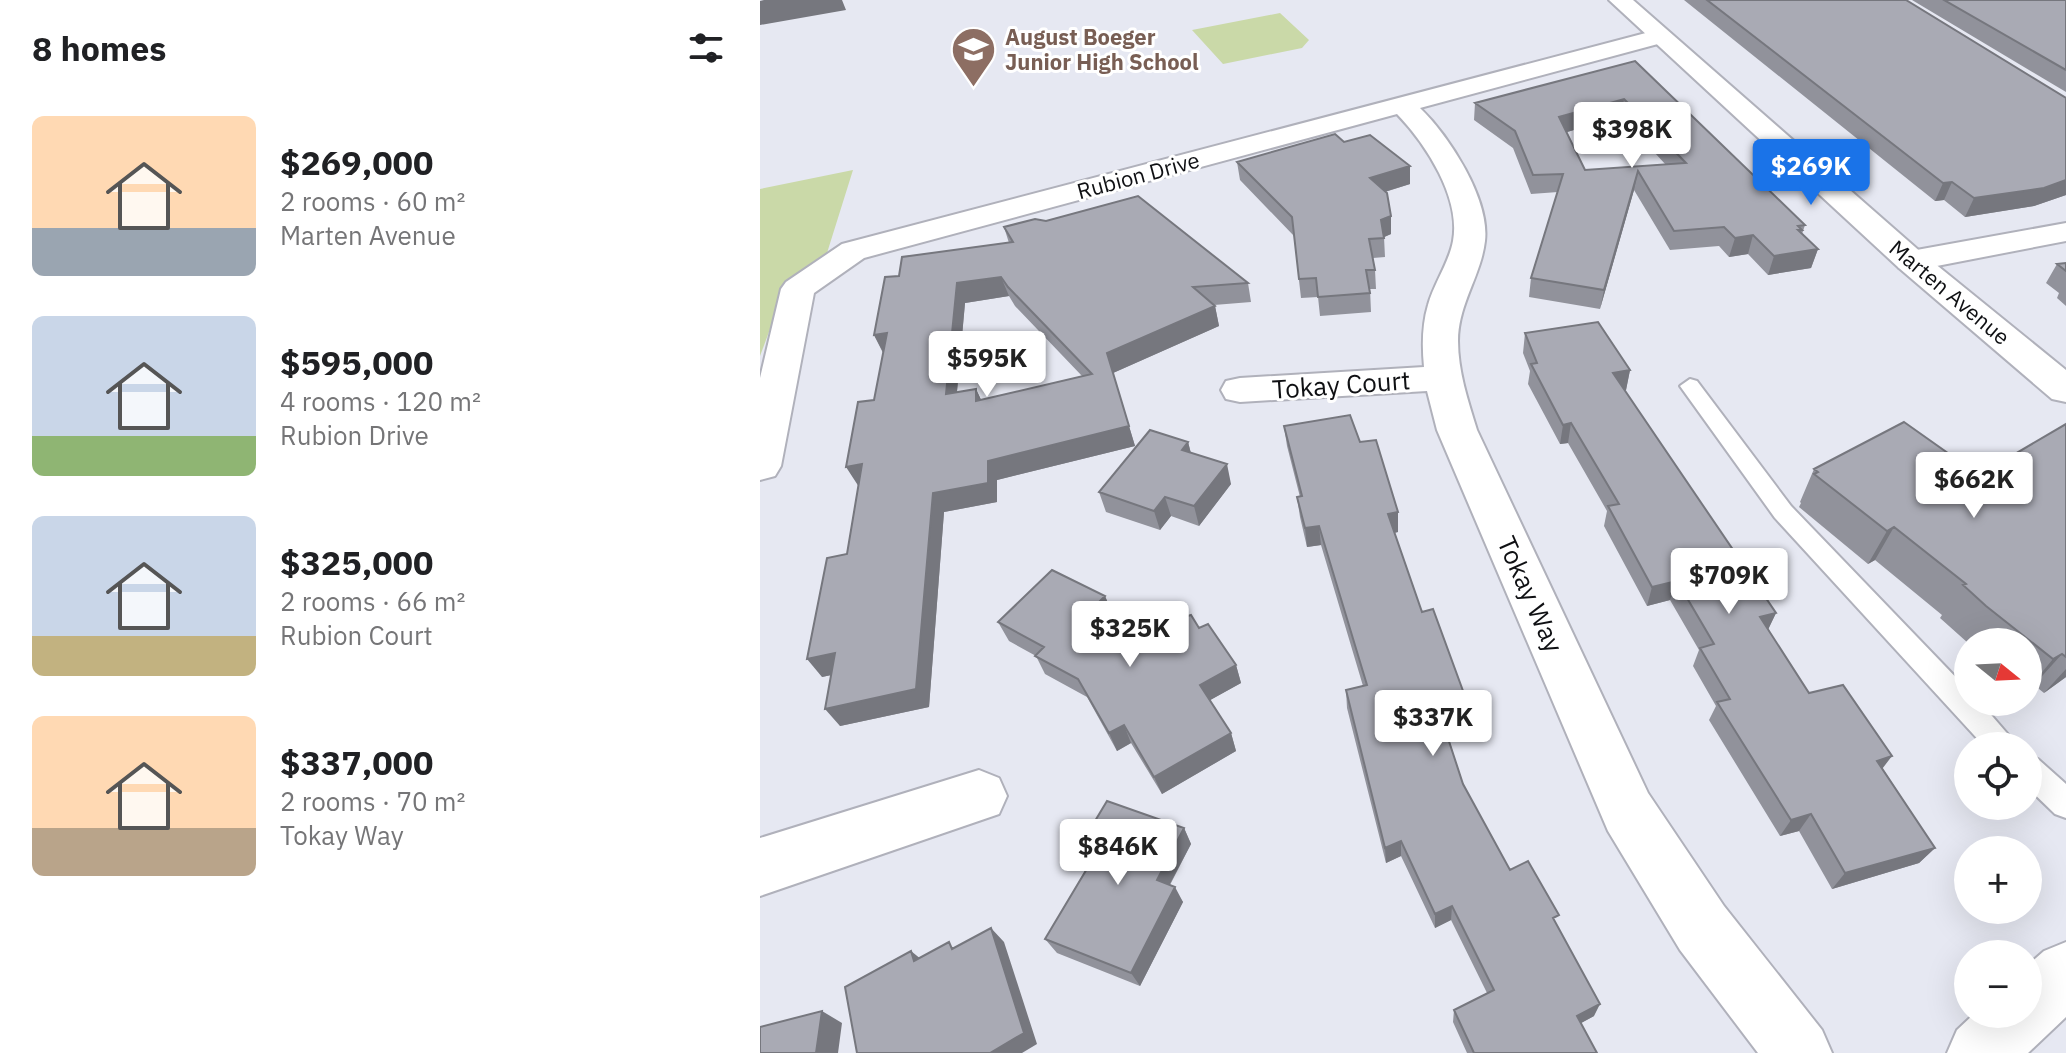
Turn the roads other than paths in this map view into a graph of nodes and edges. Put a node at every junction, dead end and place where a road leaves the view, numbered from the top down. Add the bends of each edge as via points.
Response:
1 (1620, 0) edge
2 (1661, 36) junction
3 (1401, 104) junction
4 (2066, 232) edge
5 (1911, 261) junction
6 (1443, 378) junction
7 (1690, 386) dead end
8 (1240, 390) dead end
9 (2066, 390) edge
10 (760, 466) edge
11 (1990, 732) edge
12 (2042, 782) edge
13 (979, 796) dead end
14 (2066, 804) edge
15 (760, 867) edge
16 (2066, 973) edge
17 (2042, 996) edge
18 (2007, 1028) edge
19 (1799, 1053) edge
20 (1980, 1053) edge

1 - 2 street, Marten Avenue
2 - 3 street, Rubion Drive
2 - 5 street, Marten Avenue
3 - 6 street, Tokay Way via 1430,133 1470,212 1469,243 1445,305 1440,340
3 - 10 street, Rubion Drive via 853,251 798,289
4 - 5 street
5 - 9 street, Marten Avenue
6 - 8 street, Tokay Court
6 - 19 street, Tokay Way via 1457,430 1628,812 1702,928
7 - 11 lane via 1783,512
12 - 14 lane
13 - 15 street
16 - 17 street
18 - 20 street

